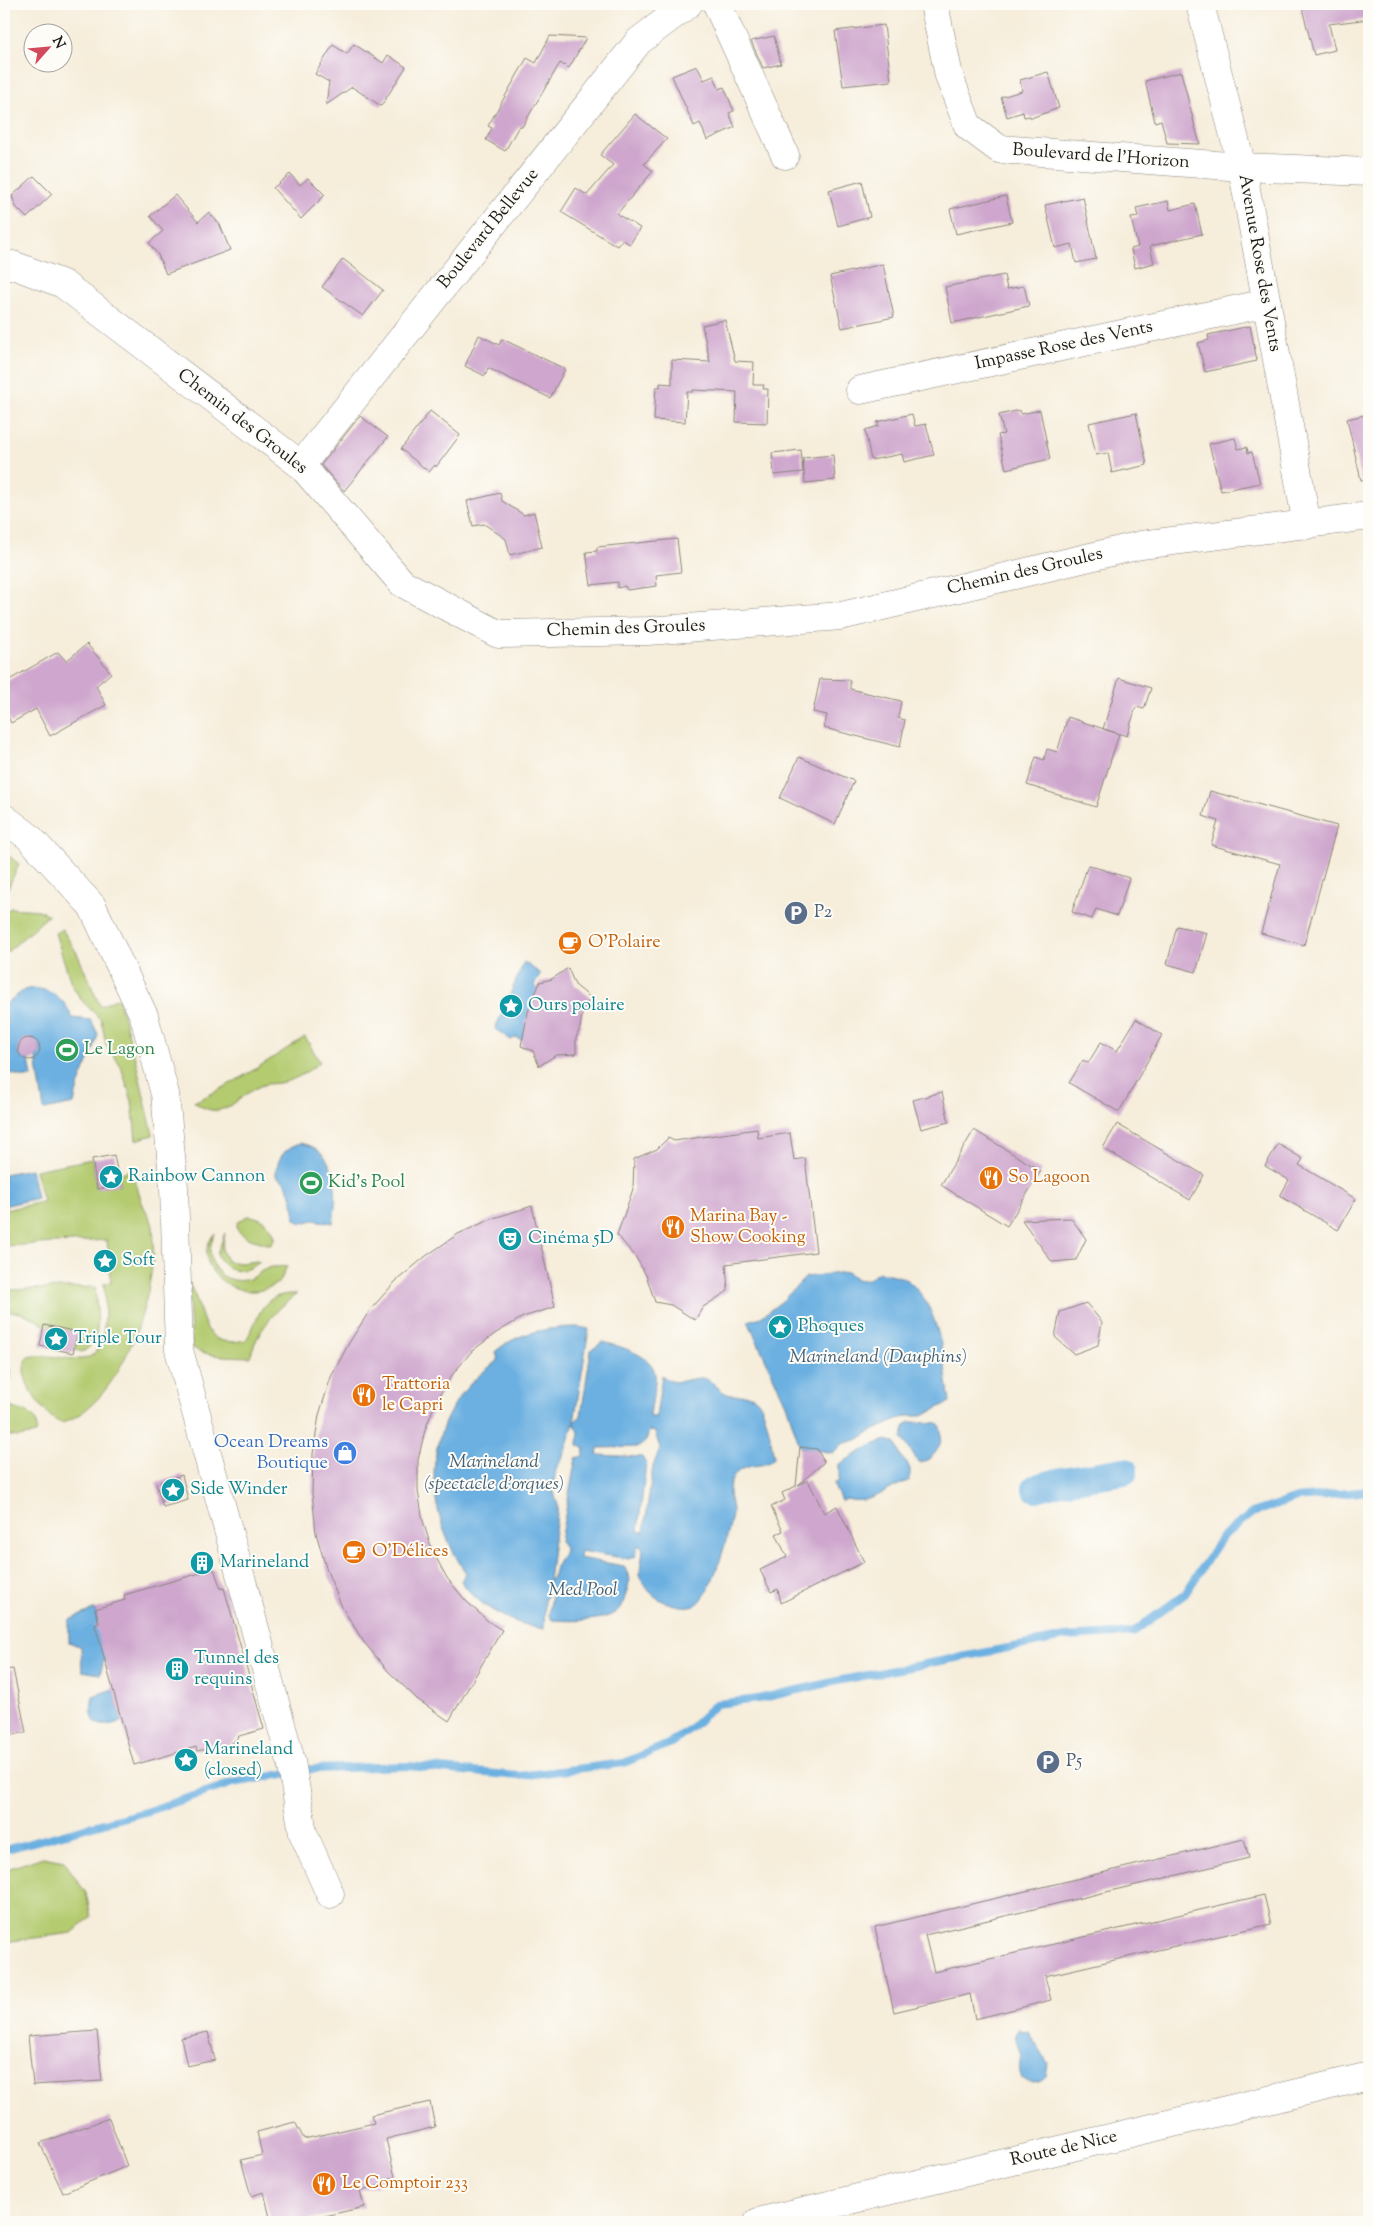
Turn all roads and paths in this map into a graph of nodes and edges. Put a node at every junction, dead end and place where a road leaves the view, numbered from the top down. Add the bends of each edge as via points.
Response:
1 (688, 4) edge
2 (717, 4) edge
3 (934, 4) edge
4 (1200, 4) edge
5 (785, 155) dead end
6 (1242, 167) junction
7 (1369, 172) edge
8 (4, 267) edge
9 (1266, 303) junction
10 (860, 390) dead end
11 (301, 465) junction
12 (1369, 516) edge
13 (1307, 525) junction
14 (4, 818) edge
15 (330, 1894) dead end
16 (1369, 2076) edge
17 (758, 2222) edge

1 - 11 street, Boulevard Bellevue via 639,41
2 - 5 street
3 - 6 street, Boulevard de l'Horizon via 949,76 968,126 999,149
4 - 6 street, Avenue Rose des Vents
6 - 7 street, Boulevard de l'Horizon
6 - 9 street, Avenue Rose des Vents
8 - 11 street, Chemin des Groules via 13,265 64,284
9 - 10 street, Impasse Rose des Vents
9 - 13 street, Avenue Rose des Vents
11 - 13 street, Chemin des Groules via 402,583 498,634 648,630 841,616 1141,545
12 - 13 street, Chemin des Groules
14 - 15 street via 29,837 92,906 144,1016 166,1094 174,1188 179,1350 291,1761 303,1833
16 - 17 street, Route de Nice

